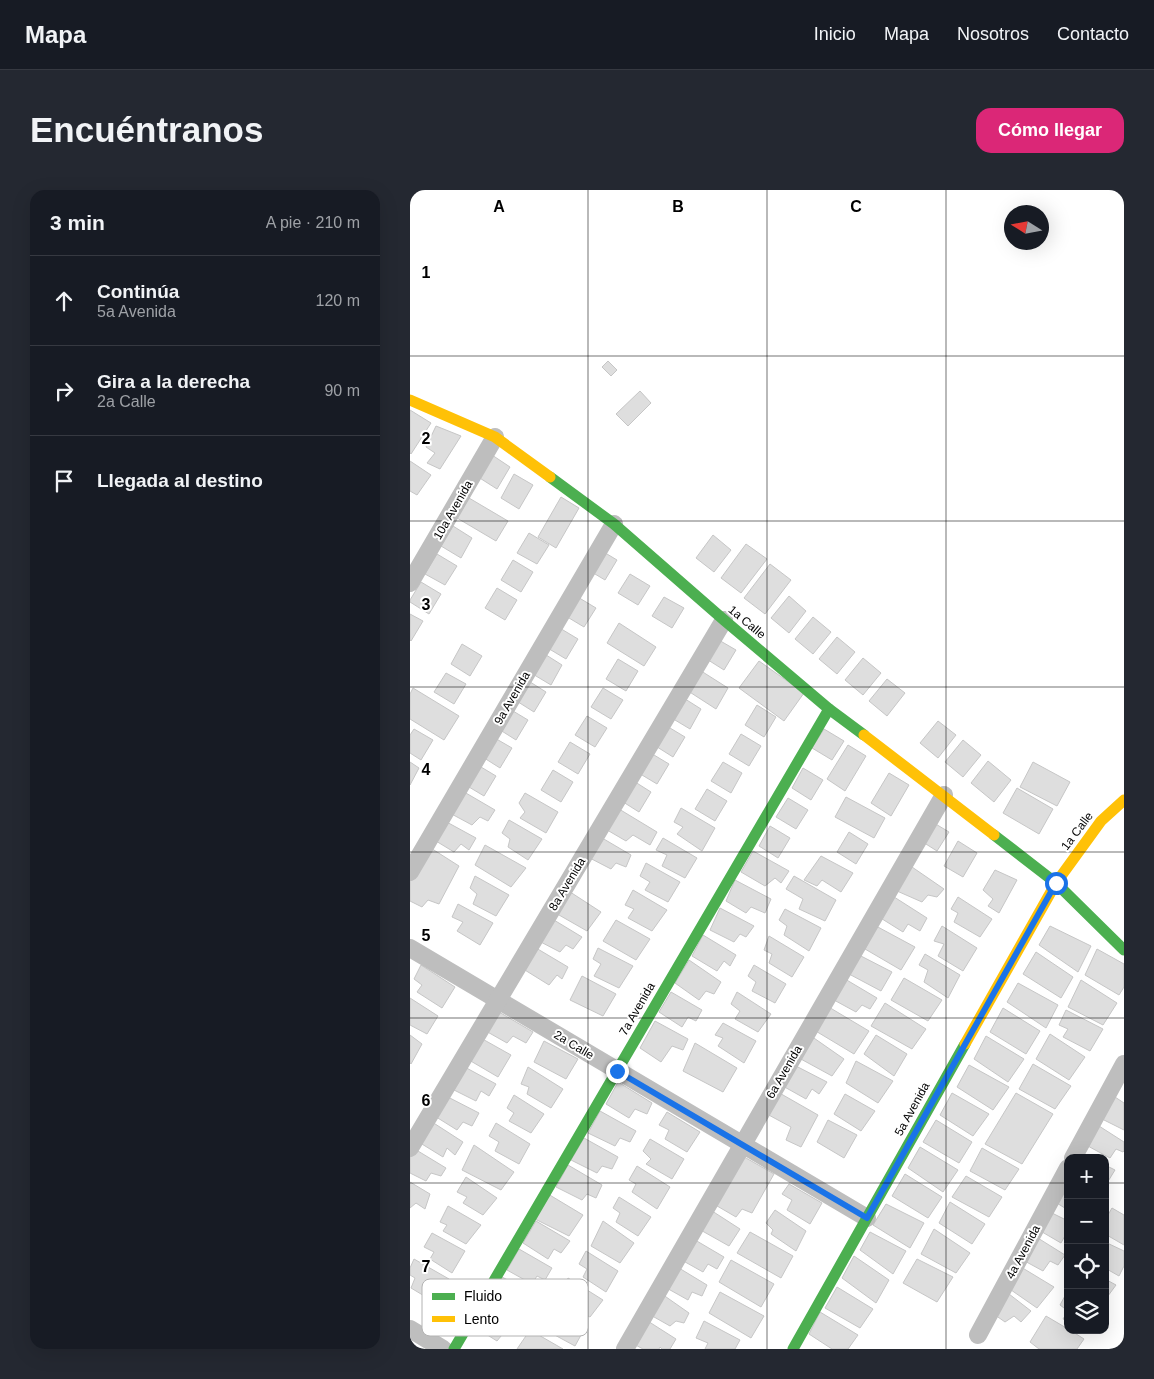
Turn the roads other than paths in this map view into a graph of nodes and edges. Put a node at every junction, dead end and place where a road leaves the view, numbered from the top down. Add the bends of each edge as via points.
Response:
1 (410, 400) edge
2 (496, 437) junction
3 (614, 524) junction
4 (410, 583) edge
5 (724, 620) junction
6 (829, 709) junction
7 (944, 795) junction
8 (1124, 800) edge
9 (410, 872) edge
10 (1056, 883) junction
11 (410, 948) edge
12 (1124, 950) edge
13 (498, 1000) junction
14 (1124, 1064) edge
15 (617, 1071) junction
16 (742, 1145) junction
17 (410, 1148) edge
18 (1076, 1154) edge
19 (1064, 1175) edge
20 (867, 1218) junction
21 (495, 1279) edge
22 (410, 1329) edge
23 (978, 1335) dead end
24 (462, 1336) edge
25 (443, 1349) edge
26 (454, 1349) edge
27 (624, 1349) edge
28 (793, 1349) edge

1 - 2 street, 1a Calle
2 - 3 street, 1a Calle
2 - 4 street, 10a Avenida
3 - 5 street, 1a Calle
3 - 9 street, 9a Avenida
5 - 6 street, 1a Calle
5 - 13 street, 8a Avenida
6 - 7 street, 1a Calle
6 - 15 street, 7a Avenida
7 - 10 street, 1a Calle
7 - 16 street, 6a Avenida
8 - 10 street, 1a Calle via 1100,820
10 - 12 street, 1a Calle
10 - 20 street, 5a Avenida
11 - 13 street, 2a Calle
13 - 15 street, 2a Calle
13 - 17 street, 8a Avenida
14 - 18 street
15 - 16 street, 2a Calle
15 - 21 street, 7a Avenida
16 - 20 street, 2a Calle
16 - 27 street, 6a Avenida
19 - 23 street, 4a Avenida
20 - 28 street, 5a Avenida
22 - 25 street
24 - 26 street, 7a Avenida

